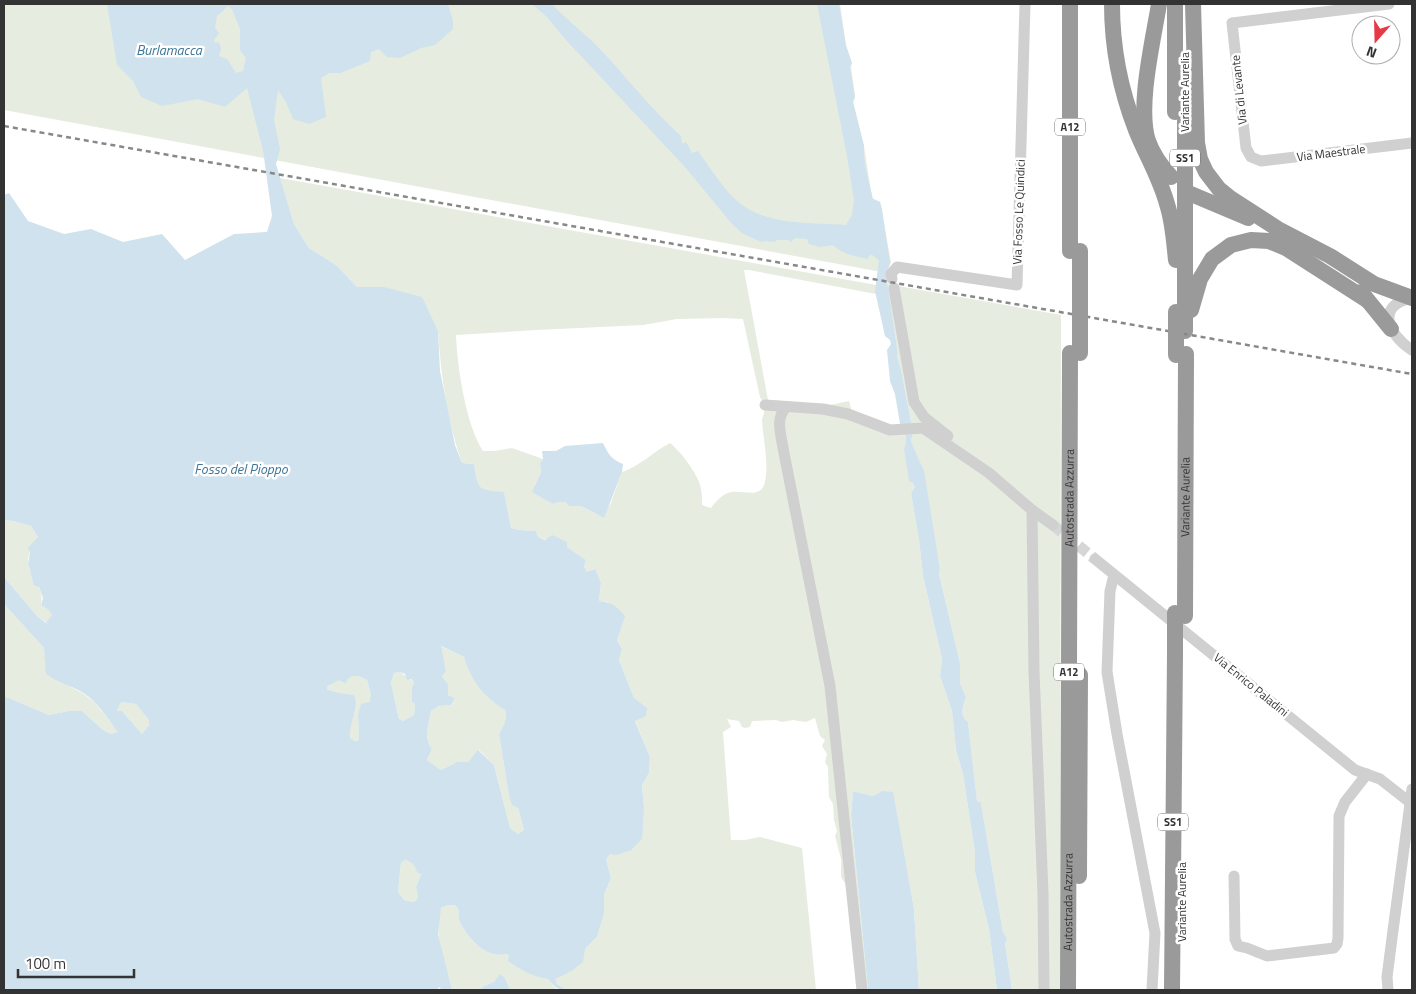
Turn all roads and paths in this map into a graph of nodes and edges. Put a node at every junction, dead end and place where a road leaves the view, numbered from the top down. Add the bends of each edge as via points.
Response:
1 (1025, 4) edge
2 (1070, 4) edge
3 (1081, 4) edge
4 (1112, 4) edge
5 (1159, 4) edge
6 (1175, 4) edge
7 (1186, 4) edge
8 (1193, 4) edge
9 (1201, 4) edge
10 (1390, 4) edge
11 (1412, 143) edge
12 (1251, 157) joint
13 (1170, 177) dead end
14 (1191, 194) dead end
15 (1278, 229) junction
16 (1298, 240) junction
17 (1075, 251) junction
18 (1176, 260) junction
19 (1412, 298) edge
20 (1367, 300) junction
21 (1184, 313) junction
22 (1391, 329) junction
23 (1412, 350) edge
24 (1075, 353) junction
25 (1181, 354) junction
26 (765, 405) dead end
27 (786, 407) junction
28 (999, 482) junction
29 (1032, 510) junction
30 (1053, 525) tunnel mouth
31 (1094, 559) tunnel mouth
32 (1114, 575) junction
33 (1179, 654) junction
34 (1368, 774) junction
35 (1412, 789) edge
36 (1411, 803) edge
37 (1234, 876) dead end
38 (862, 990) edge
39 (1044, 990) edge
40 (1068, 990) edge
41 (1078, 990) edge
42 (1152, 990) edge
43 (1172, 990) edge
44 (1182, 990) edge
45 (1388, 990) edge

1 - 28 street, Via Fosso Le Quindici via 1017,285 897,267 891,274 914,402 924,417 997,475
2 - 17 highway, Autostrada Azzurra / A12
3 - 17 highway, Autostrada Azzurra / A12
4 - 18 highway via 1122,88 1167,203
5 - 13 highway via 1144,121 1151,148
6 - 18 highway, Variante Aurelia / SS1
7 - 21 highway, Variante Aurelia / SS1
8 - 15 highway via 1200,159 1210,178 1223,192
9 - 15 highway via 1208,151 1229,186
10 - 12 street, Via di Levante via 1232,23 1246,148
11 - 12 street, Via Maestrale via 1261,161
14 - 15 highway
15 - 16 highway
16 - 19 highway via 1374,284
16 - 20 highway via 1339,272
17 - 24 highway, Autostrada Azzurra / A12
18 - 21 highway, Variante Aurelia / SS1
19 - 22 street via 1400,302 1393,309 1389,320
20 - 21 highway via 1286,248 1269,241 1251,240 1231,245 1212,260
20 - 22 highway
21 - 25 highway, Variante Aurelia / SS1, bridge
21 - 25 highway, Variante Aurelia / SS1
22 - 23 street
24 - 40 highway, Autostrada Azzurra / A12
24 - 41 highway, Autostrada Azzurra / A12
25 - 33 highway, Variante Aurelia / SS1
26 - 27 street
27 - 28 street via 848,414 896,431 923,428
27 - 38 street via 779,419 830,686
28 - 29 street
29 - 30 street
29 - 39 street
31 - 32 street, Via Enrico Paladini
32 - 34 street, Via Enrico Paladini via 1355,770
32 - 42 street via 1110,590 1107,672 1155,933
33 - 43 highway, Variante Aurelia / SS1
33 - 44 highway, Variante Aurelia / SS1
34 - 36 street, Via Enrico Paladini via 1380,779
34 - 37 street via 1345,802 1340,816 1338,938 1334,948 1267,956 1238,946 1235,939
35 - 36 street
36 - 45 street

